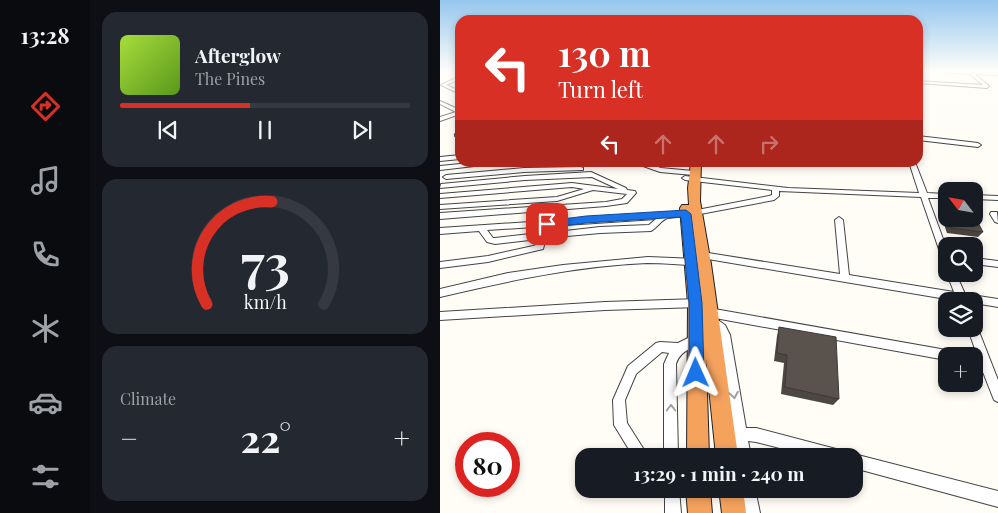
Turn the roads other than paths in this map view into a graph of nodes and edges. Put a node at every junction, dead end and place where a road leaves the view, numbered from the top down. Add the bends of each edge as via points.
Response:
1 (440, 102) edge
2 (455, 110) edge
3 (455, 114) edge
4 (440, 119) edge
5 (923, 139) edge
6 (978, 145) dead end
7 (455, 158) edge
8 (440, 159) edge
9 (455, 167) edge
10 (577, 167) edge
11 (664, 167) edge
12 (914, 167) edge
13 (440, 168) edge
14 (581, 169) junction
15 (690, 171) edge
16 (594, 175) junction
17 (446, 177) dead end
18 (441, 186) edge
19 (776, 188) junction
20 (592, 189) junction
21 (632, 193) junction
22 (924, 195) junction
23 (440, 196) edge
24 (938, 196) edge
25 (983, 197) edge
26 (998, 198) edge
27 (440, 207) edge
28 (691, 213) junction
29 (666, 214) junction
30 (440, 216) edge
31 (839, 220) dead end
32 (547, 224) junction
33 (481, 228) junction
34 (440, 231) edge
35 (543, 236) junction
36 (939, 237) edge
37 (699, 259) junction
38 (983, 262) edge
39 (998, 264) edge
40 (440, 265) edge
41 (845, 277) junction
42 (440, 293) edge
43 (938, 294) edge
44 (983, 301) edge
45 (998, 303) edge
46 (440, 316) edge
47 (705, 317) junction
48 (678, 348) junction
49 (938, 354) edge
50 (983, 367) edge
51 (998, 395) edge
52 (740, 434) junction
53 (636, 448) edge
54 (671, 448) edge
55 (698, 448) edge
56 (726, 448) edge
57 (743, 448) edge
58 (806, 448) edge
59 (863, 463) edge
60 (672, 498) edge
61 (699, 498) edge
62 (732, 498) edge
63 (750, 498) edge
64 (998, 499) edge
65 (673, 513) edge
66 (700, 513) edge
67 (734, 513) edge
68 (752, 513) edge

1 - 2 street
3 - 4 street
5 - 6 street
7 - 8 street
9 - 13 street
10 - 14 street
11 - 15 street
12 - 22 street
14 - 16 street
14 - 17 street
15 - 19 street
15 - 28 highway
16 - 18 street
16 - 21 street
19 - 22 street
19 - 28 street via 772,198
20 - 21 street
20 - 23 street via 572,186
20 - 27 street via 557,199
21 - 30 street via 624,201 606,204
22 - 24 street
22 - 36 street
25 - 26 street
28 - 29 street
28 - 37 highway
29 - 32 street
29 - 35 street via 651,228
31 - 41 street
32 - 33 street
32 - 35 street
33 - 34 street
33 - 35 street via 490,240 495,241
35 - 40 street via 540,247 535,249
37 - 41 street
37 - 42 street via 563,268
37 - 47 highway
38 - 39 street
41 - 43 street
44 - 45 street
46 - 47 street via 605,306
47 - 48 street
47 - 49 street
47 -> 52 street via 721,328 725,335
47 - 55 highway
47 - 56 highway
48 - 53 street via 660,347 632,370 619,400 621,425
54 -> 48 street via 670,364
50 - 51 street
52 - 57 street
52 - 58 street
59 - 64 street
60 - 65 street
61 - 66 highway
62 - 67 highway
63 - 68 street

